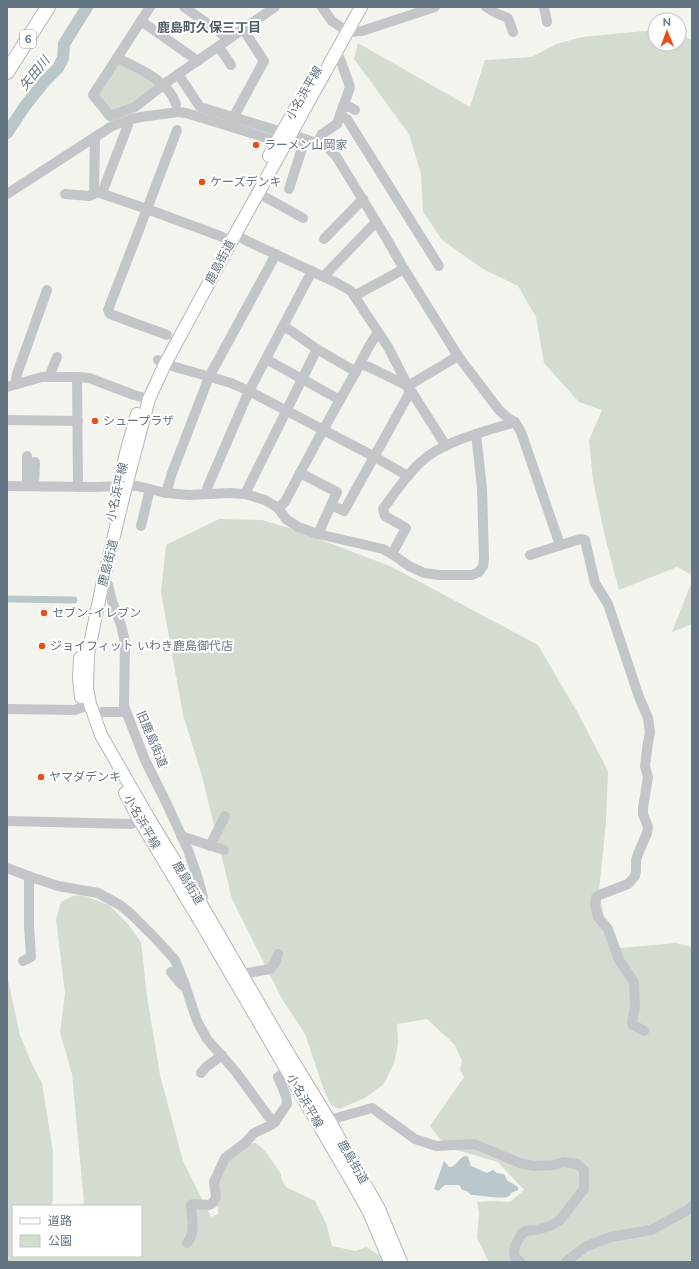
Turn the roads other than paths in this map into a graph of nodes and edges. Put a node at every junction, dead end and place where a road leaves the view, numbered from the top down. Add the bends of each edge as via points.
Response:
1 (38, 7) edge
2 (48, 7) edge
3 (150, 7) edge
4 (156, 7) edge
5 (184, 7) edge
6 (257, 7) edge
7 (275, 7) edge
8 (322, 7) edge
9 (352, 7) edge
10 (361, 7) edge
11 (435, 7) edge
12 (486, 7) edge
13 (544, 7) edge
14 (262, 16) junction
15 (547, 22) dead end
16 (143, 23) junction
17 (243, 29) junction
18 (345, 30) junction
19 (513, 32) dead end
20 (229, 39) junction
21 (219, 47) junction
22 (336, 52) junction
23 (7, 55) edge
24 (120, 59) junction
25 (198, 61) junction
26 (231, 65) dead end
27 (7, 72) edge
28 (178, 74) junction
29 (163, 85) junction
30 (176, 104) dead end
31 (355, 110) dead end
32 (341, 111) junction
33 (233, 118) junction
34 (128, 125) dead end
35 (177, 130) dead end
36 (283, 135) junction
37 (95, 137) junction
38 (305, 139) junction
39 (315, 143) junction
40 (289, 189) dead end
41 (98, 192) junction
42 (258, 193) junction
43 (7, 194) edge
44 (65, 194) dead end
45 (362, 199) junction
46 (147, 209) junction
47 (304, 218) dead end
48 (376, 222) junction
49 (230, 238) junction
50 (324, 240) dead end
51 (276, 254) junction
52 (439, 266) dead end
53 (404, 269) junction
54 (312, 271) junction
55 (324, 276) junction
56 (47, 290) dead end
57 (354, 296) junction
58 (284, 326) junction
59 (378, 333) junction
60 (166, 335) dead end
61 (317, 349) junction
62 (458, 356) junction
63 (57, 357) dead end
64 (266, 359) junction
65 (161, 362) junction
66 (358, 368) junction
67 (77, 376) junction
68 (48, 377) junction
69 (209, 377) junction
70 (302, 378) junction
71 (12, 385) edge
72 (408, 386) junction
73 (249, 391) junction
74 (145, 399) junction
75 (340, 400) junction
76 (286, 410) junction
77 (7, 420) edge
78 (78, 421) junction
79 (515, 422) junction
80 (323, 429) junction
81 (476, 434) junction
82 (446, 446) junction
83 (373, 456) junction
84 (31, 459) dead end
85 (300, 473) junction
86 (408, 476) junction
87 (7, 486) edge
88 (30, 486) junction
89 (122, 486) junction
90 (78, 487) junction
91 (150, 489) junction
92 (166, 493) junction
93 (206, 494) junction
94 (245, 494) junction
95 (331, 505) junction
96 (278, 508) junction
97 (141, 526) dead end
98 (318, 534) junction
99 (560, 545) junction
100 (392, 554) junction
101 (530, 555) dead end
102 (103, 581) junction
103 (89, 708) junction
104 (7, 709) edge
105 (126, 712) junction
106 (225, 816) dead end
107 (144, 819) junction
108 (7, 821) edge
109 (181, 836) junction
110 (210, 846) junction
111 (224, 850) dead end
112 (7, 868) edge
113 (29, 876) junction
114 (201, 904) junction
115 (278, 954) dead end
116 (23, 960) dead end
117 (171, 972) dead end
118 (242, 974) junction
119 (185, 986) junction
120 (644, 1031) dead end
121 (222, 1056) junction
122 (287, 1071) junction
123 (201, 1073) dead end
124 (329, 1120) junction
125 (275, 1122) junction
126 (692, 1206) edge
127 (187, 1242) dead end
128 (390, 1262) edge
129 (401, 1262) edge
130 (520, 1262) edge
131 (566, 1262) edge

1 - 23 highway, 6
2 - 27 highway, 6
3 - 16 street
4 - 16 street
5 - 20 street
6 - 14 street
7 - 14 street
8 - 18 street via 332,21
9 - 18 main road, 小名浜平線
10 - 18 main road, 鹿島街道
11 - 18 street via 362,30
12 - 19 street via 508,18
13 - 15 street
14 - 17 street
16 - 24 street
16 - 25 street
17 - 20 street
17 - 33 street via 264,61
18 - 22 main road, 鹿島街道
18 - 36 main road, 小名浜平線
20 - 21 street
21 - 25 street
21 - 26 street
22 - 32 street via 350,86
22 - 36 main road, 鹿島街道
24 - 29 street
24 - 29 street via 93,95 110,116 135,107
25 - 28 street
28 - 29 street
28 - 33 street via 200,107
29 - 30 street
31 - 32 street via 350,107
32 - 39 street via 337,124 322,134
32 - 52 street
33 - 36 street
34 - 41 street
35 - 46 street
36 - 37 street via 178,112 132,119 112,126
36 - 38 street
36 - 42 main road, 鹿島街道
36 - 49 main road, 小名浜平線
37 - 41 street
37 - 43 street
38 - 39 street
38 - 40 street
39 - 45 street via 327,147 336,156
41 - 44 street via 92,196
41 - 46 street
42 - 47 street
42 - 49 main road, 鹿島街道
45 - 48 street
45 - 50 street
46 - 49 street
46 - 60 street via 108,310 110,314
48 - 53 street
48 - 55 street
49 - 51 street via 248,241
49 - 65 main road, 小名浜平線
51 - 54 street
51 - 69 street
53 - 57 street
53 - 62 street
54 - 55 street
54 - 58 street
55 - 57 street via 351,291
56 - 71 street via 16,380
57 - 59 street
58 - 61 street
58 - 64 street
59 - 66 street via 372,339
59 - 72 street
61 - 66 street
61 - 70 street
62 - 72 street
62 - 79 street via 499,410
63 - 68 street
64 - 70 street
64 - 73 street
65 - 69 street
65 - 74 main road, 小名浜平線
66 - 72 street via 370,367
66 - 75 street
67 - 68 street
67 - 74 street
67 - 78 street
68 - 71 street
69 - 73 street
69 - 92 street
70 - 75 street
70 - 76 street
72 - 82 street
72 - 83 street via 408,394
73 - 76 street
73 - 93 street
74 - 89 main road, 小名浜平線 via 126,453
75 - 80 street
76 - 80 street
76 - 94 street
77 - 78 street
78 - 90 street
79 - 81 street
79 - 99 street via 521,432
80 - 83 street
80 - 85 street
81 - 82 street
81 - 100 street via 482,488 483,566 479,572 472,575 424,573
82 - 86 street via 422,460
83 - 86 street
83 - 95 street via 344,511
84 - 88 street
85 - 95 street via 337,492
85 - 96 street via 285,502
86 - 100 street via 383,509 385,516 406,528
87 - 88 street
88 - 90 street
89 - 90 street
89 - 91 street
89 - 102 main road, 鹿島街道
89 - 103 main road, 小名浜平線 via 80,656 80,694
91 - 92 street
91 - 97 street
92 - 93 street
93 - 94 street
94 - 96 street via 265,500
95 - 98 street
96 - 98 street via 286,519 298,527
98 - 100 street via 383,549
99 - 101 street
99 - 120 street via 585,540 595,583 608,604 648,718 650,734 645,766 648,777 643,814 648,827 636,860 635,876 628,884 599,895 595,901 598,917 608,929 619,960 634,982 633,1025
102 - 103 main road, 鹿島街道 via 88,654
102 - 105 street, 旧鹿島街道 via 108,585 125,642
103 - 104 street
103 - 105 street via 104,712
103 - 107 main road, 小名浜平線 via 90,726
105 - 109 street, 旧鹿島街道 via 145,760
106 - 110 street
107 - 108 street via 131,824
107 - 114 main road, 鹿島街道
107 - 122 main road, 小名浜平線
109 - 110 street
109 - 114 street, 旧鹿島街道 via 198,879 203,897
110 - 111 street
112 - 113 street
113 - 116 street via 31,957
113 - 119 street via 58,886 98,893 120,905 175,960
114 - 118 main road, 鹿島街道
115 - 118 street via 270,969
117 - 119 street
118 - 124 main road, 鹿島街道
119 - 121 street via 199,1026
121 - 123 street
121 - 125 street
122 - 125 street via 278,1077 288,1104
122 - 128 main road, 小名浜平線 via 369,1212
124 - 129 main road, 鹿島街道 via 379,1209
124 - 130 street via 372,1108 415,1139 436,1146 474,1144 520,1163 534,1166 563,1162 576,1164 584,1170 584,1189 560,1220 552,1225 522,1233 514,1252
125 - 127 street via 254,1133 225,1158 214,1182 216,1197 213,1203 191,1205 192,1234
126 - 131 street via 651,1230 611,1237 585,1247

